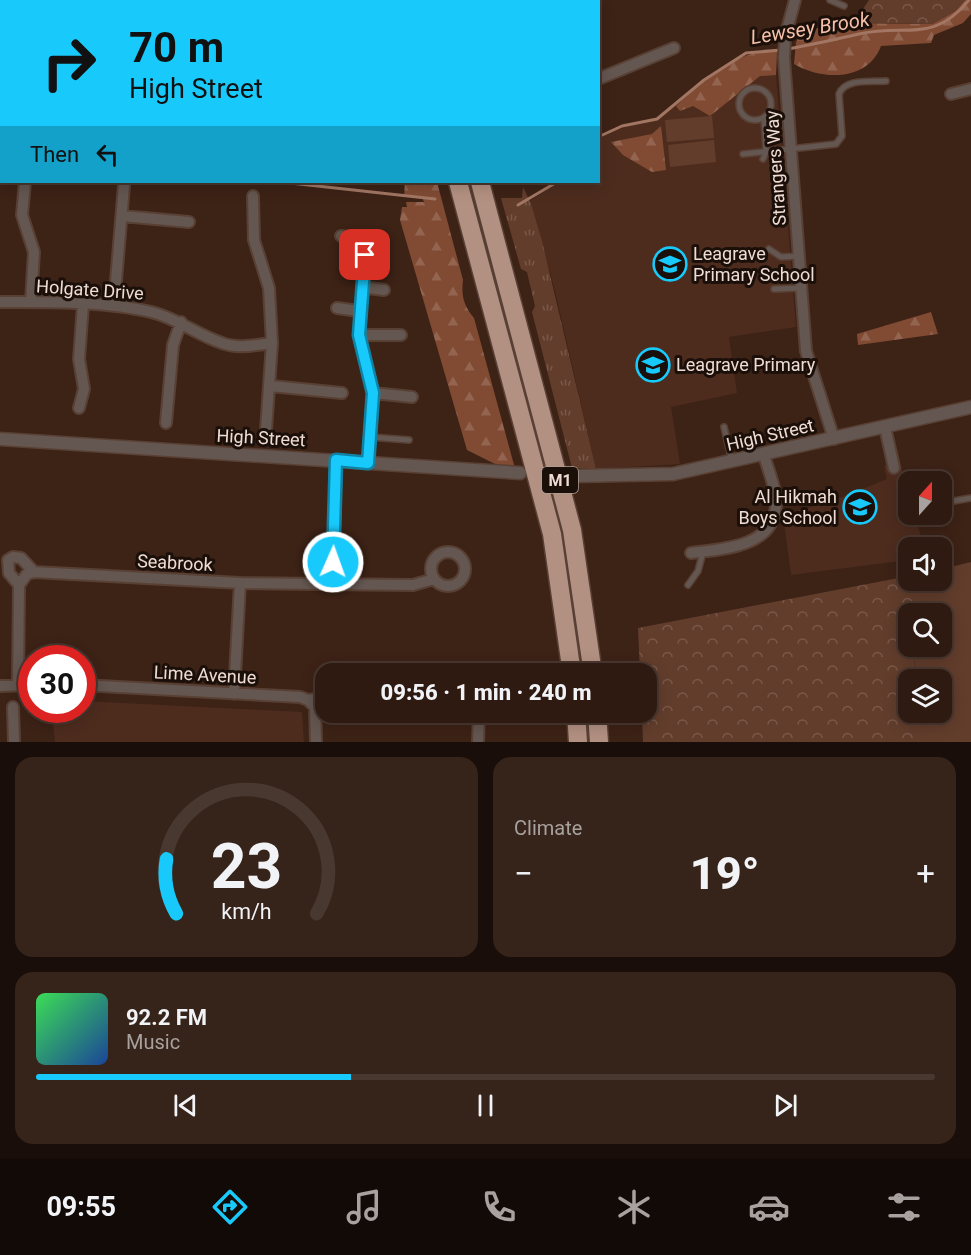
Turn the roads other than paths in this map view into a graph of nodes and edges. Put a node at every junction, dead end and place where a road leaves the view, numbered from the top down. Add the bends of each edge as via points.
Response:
1 (795, 0) edge
2 (830, 0) edge
3 (844, 6) dead end
4 (674, 48) dead end
5 (600, 78) edge
6 (886, 81) dead end
7 (971, 89) edge
8 (951, 94) dead end
9 (764, 118) junction
10 (791, 149) junction
11 (766, 152) junction
12 (743, 154) dead end
13 (763, 159) dead end
14 (25, 183) edge
15 (458, 183) edge
16 (480, 183) edge
17 (124, 185) dead end
18 (253, 196) dead end
19 (122, 216) junction
20 (189, 222) dead end
21 (341, 236) dead end
22 (769, 249) dead end
23 (799, 256) junction
24 (362, 287) junction
25 (801, 288) junction
26 (774, 289) dead end
27 (384, 290) dead end
28 (0, 302) edge
29 (31, 302) junction
30 (83, 305) junction
31 (114, 305) junction
32 (337, 308) dead end
33 (359, 311) junction
34 (181, 322) junction
35 (359, 335) junction
36 (401, 335) dead end
37 (272, 344) junction
38 (271, 386) junction
39 (342, 393) dead end
40 (373, 393) junction
41 (412, 397) dead end
42 (971, 407) edge
43 (79, 408) dead end
44 (166, 423) dead end
45 (885, 427) junction
46 (724, 428) dead end
47 (266, 430) dead end
48 (370, 437) junction
49 (0, 439) edge
50 (834, 439) junction
51 (409, 440) dead end
52 (764, 455) junction
53 (336, 460) junction
54 (732, 462) junction
55 (368, 463) junction
56 (894, 468) dead end
57 (520, 473) dead end
58 (575, 476) dead end
59 (971, 498) edge
60 (952, 501) edge
61 (697, 552) joint
62 (34, 572) junction
63 (434, 579) dead end
64 (240, 583) junction
65 (333, 584) junction
66 (19, 585) junction
67 (688, 585) dead end
68 (18, 645) edge
69 (570, 663) edge
70 (592, 663) edge
71 (18, 685) edge
72 (0, 686) edge
73 (96, 686) edge
74 (234, 694) junction
75 (315, 699) edge
76 (308, 700) junction
77 (13, 707) dead end
78 (479, 723) edge
79 (577, 723) edge
80 (598, 723) edge
81 (14, 742) edge
82 (316, 742) edge
83 (478, 742) edge
84 (578, 742) edge
85 (599, 742) edge

1 - 10 street, Strangers Way via 784,58
2 - 3 lane
4 - 5 street
6 - 10 lane via 849,84 841,89 838,94 842,136 836,144
7 - 8 street
9 - 9 lane via 744,116 739,101 744,92 754,88 768,94 771,105
9 - 11 lane
10 - 11 lane
10 - 23 street, Strangers Way
11 - 12 lane
11 - 13 lane
14 - 29 street via 22,215 34,252
15 - 69 highway, M1 via 552,534
16 - 70 highway, M1 via 562,489 584,599
17 - 19 street
18 - 37 street via 254,240 269,288
19 - 20 street
19 - 31 street
21 - 24 street via 371,239
22 - 23 lane via 781,257
23 - 25 street, Strangers Way
24 - 27 street
24 - 33 street
25 - 26 lane
25 - 50 street, Strangers Way via 806,351
28 - 29 street, Holgate Drive
29 - 30 street, Holgate Drive
30 - 31 street, Holgate Drive
30 - 43 street via 79,360 84,389
31 - 34 street, Holgate Drive
32 - 33 street
33 - 35 street
34 - 37 street, Holgate Drive via 222,343
34 - 44 street via 173,345
35 - 36 street
35 - 40 street
37 - 38 street
38 - 39 street
38 - 47 street
40 - 41 street
40 - 48 street
42 - 45 street, High Street
45 - 50 street, High Street
45 - 56 street
46 - 54 lane
48 - 51 lane
48 - 55 street
49 - 53 street, High Street
50 - 52 street, High Street
52 - 54 street, High Street
52 - 61 street via 776,503 772,523 761,536 744,544
53 - 55 street, High Street
53 - 65 street
54 - 58 street, High Street via 673,474
55 - 57 street, High Street
59 - 60 lane
61 - 67 lane via 698,571
62 - 64 street, Seabrook
62 - 66 street via 27,574
62 - 66 street via 21,558 8,560 9,573
63 - 65 street, Seabrook via 413,585
64 - 65 street, Seabrook
64 - 74 street
66 - 68 street
71 - 72 street
73 - 74 street, Lime Avenue
74 - 76 street, Lime Avenue
75 - 76 street, Lime Avenue
76 - 82 street via 315,706
77 - 81 street
78 - 83 street
79 - 84 highway
80 - 85 highway

